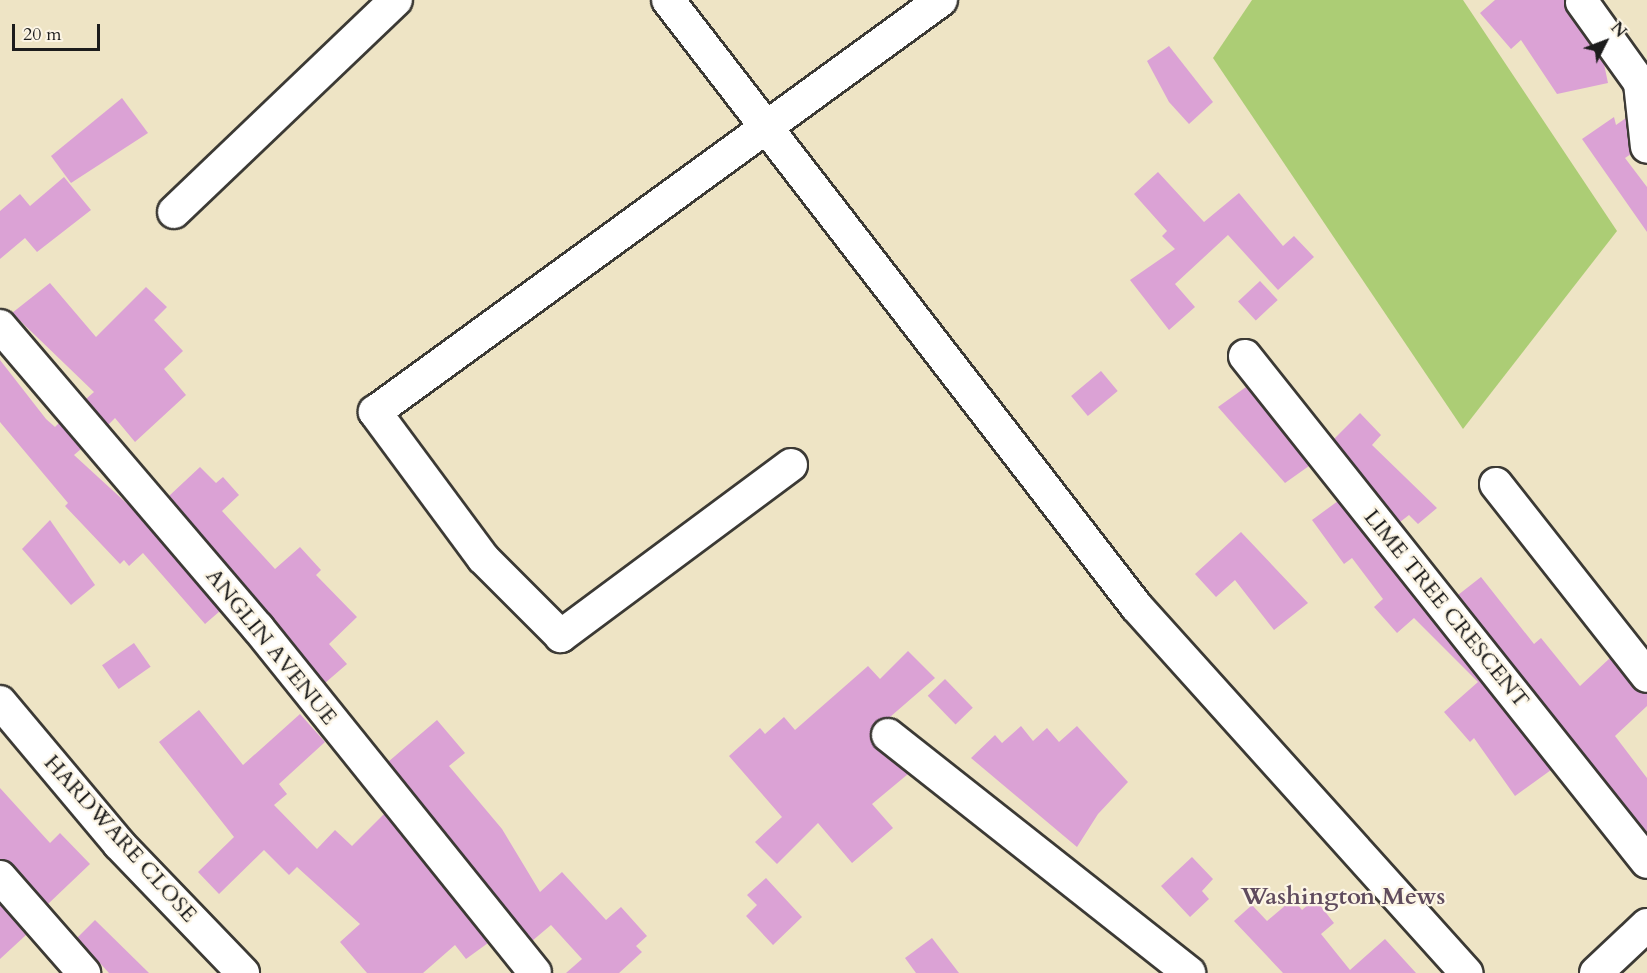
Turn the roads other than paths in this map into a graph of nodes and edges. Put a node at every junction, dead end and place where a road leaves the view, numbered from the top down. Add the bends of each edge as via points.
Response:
1 (396, 0) edge
2 (668, 0) edge
3 (940, 0) edge
4 (1582, 2) dead end
5 (770, 129) junction
6 (1647, 147) edge
7 (174, 212) dead end
8 (0, 326) edge
9 (1245, 356) dead end
10 (791, 465) dead end
11 (1496, 484) dead end
12 (1647, 675) edge
13 (0, 702) edge
14 (888, 735) dead end
15 (1647, 862) edge
16 (0, 877) edge
17 (1647, 925) edge
18 (84, 973) edge
19 (243, 973) edge
20 (535, 973) edge
21 (1189, 973) edge
22 (1467, 973) edge
23 (1596, 973) edge

1 - 7 street
2 - 5 street
3 - 5 street
4 - 6 street via 1640,83
5 - 10 street via 375,412 483,558 561,636
5 - 22 street via 1136,606
8 - 20 street, ANGLIN AVENUE via 258,628
9 - 15 street, LIME TREE CRESCENT
11 - 12 street
13 - 19 street, HARDWARE CLOSE via 119,844
14 - 21 street
16 - 18 street
17 - 23 street

